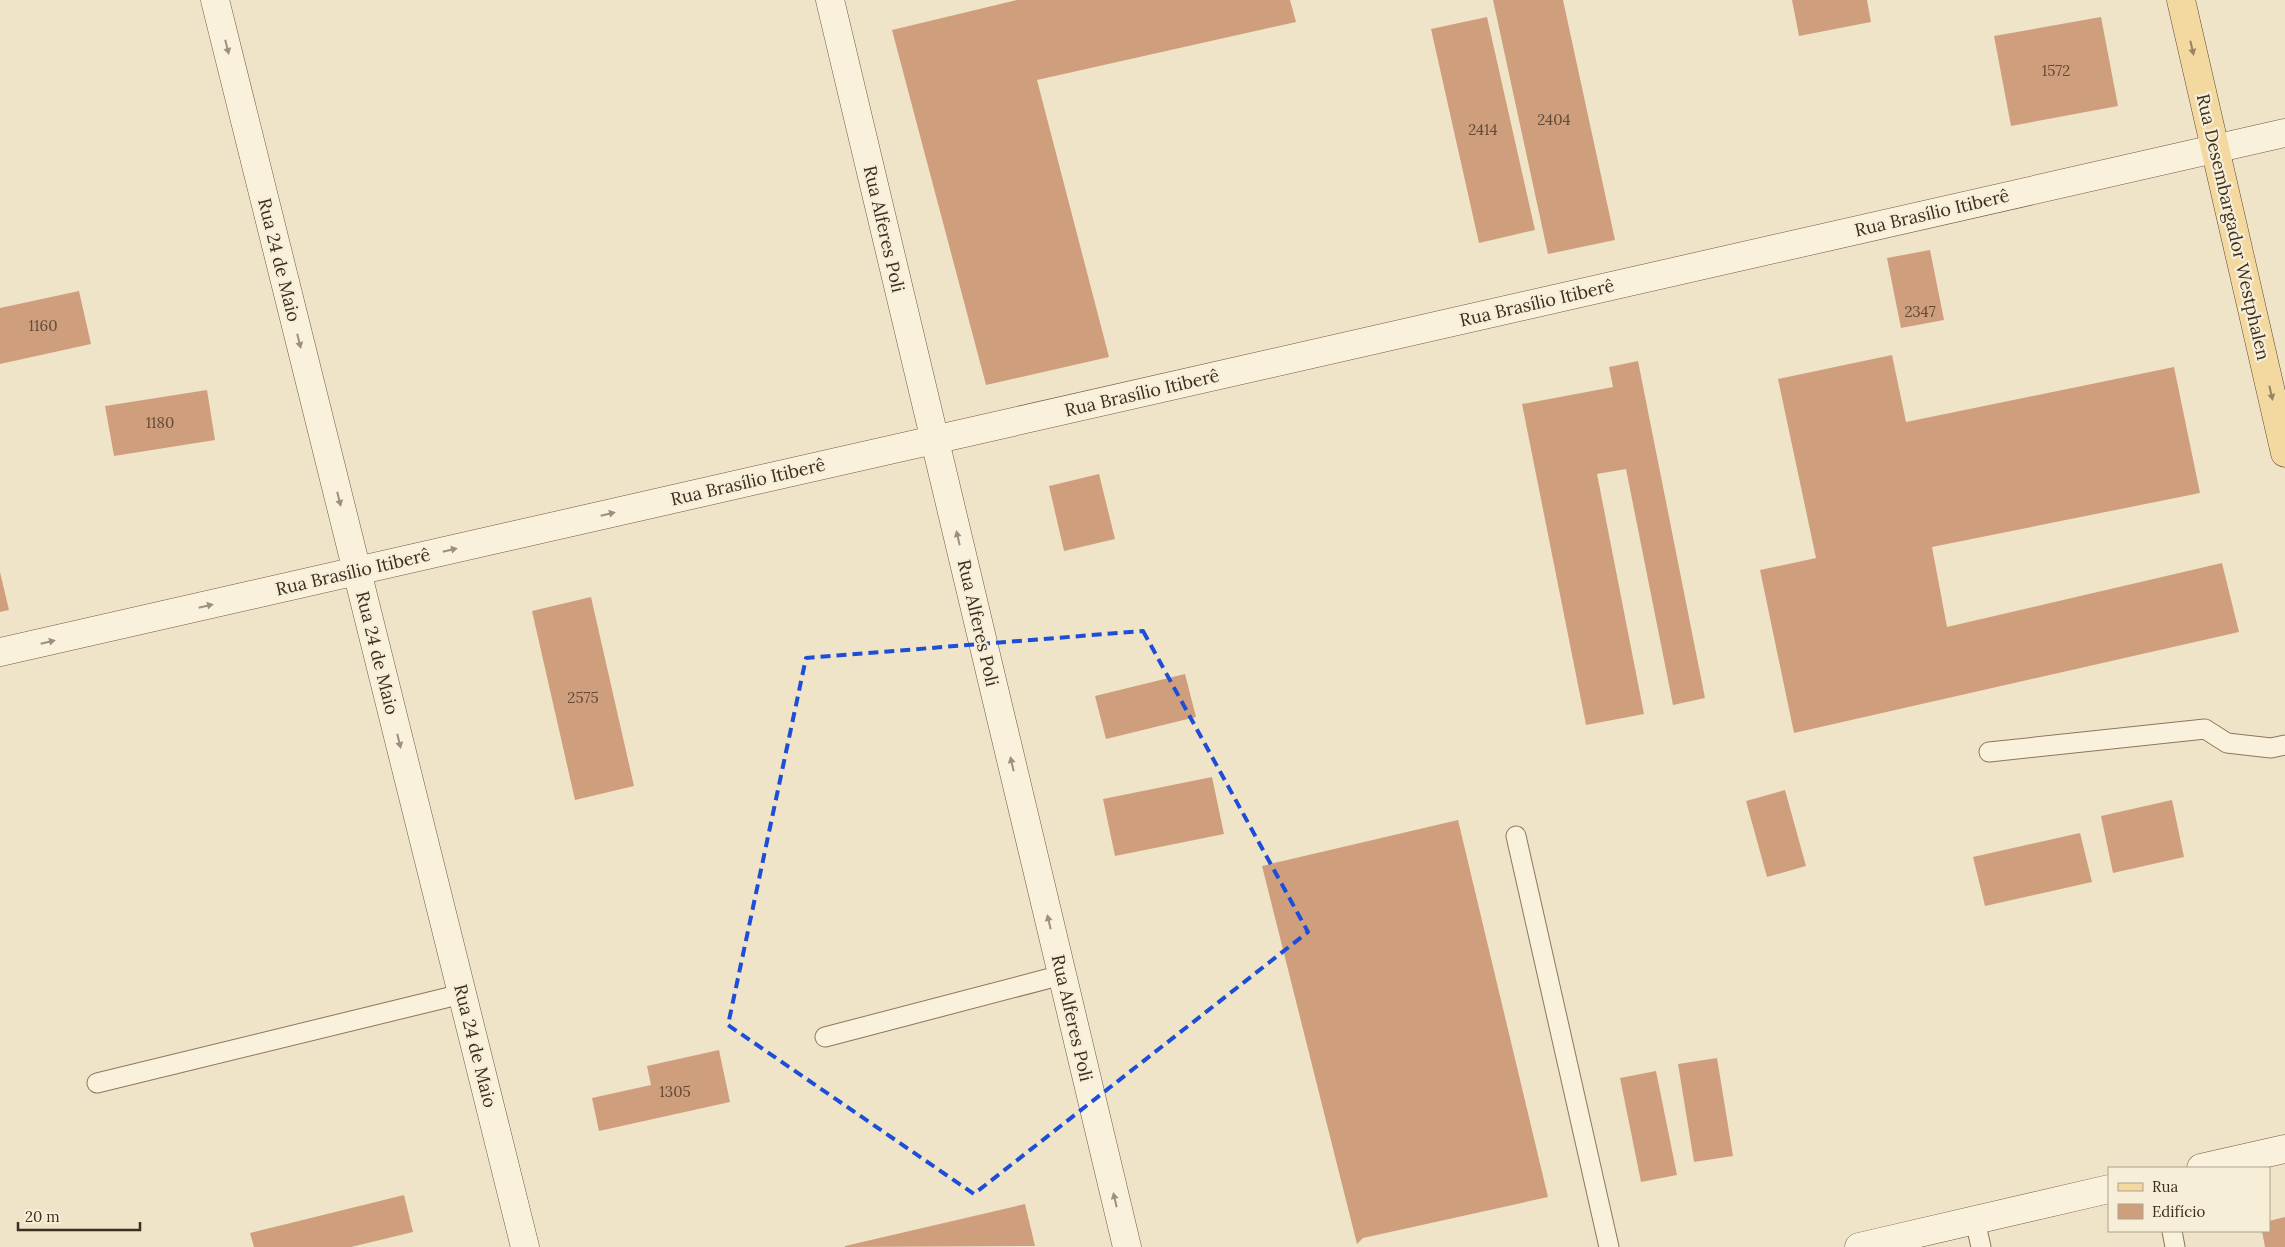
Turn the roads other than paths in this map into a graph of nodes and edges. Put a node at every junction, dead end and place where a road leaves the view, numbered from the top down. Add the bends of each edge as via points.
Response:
1 (215, 0) edge
2 (830, 0) edge
3 (2181, 0) edge
4 (2285, 133) edge
5 (2215, 149) junction
6 (934, 440) junction
7 (2285, 453) edge
8 (357, 572) junction
9 (0, 652) edge
10 (2285, 745) edge
11 (1989, 752) dead end
12 (1516, 836) dead end
13 (1062, 975) junction
14 (462, 994) junction
15 (826, 1037) dead end
16 (97, 1084) dead end
17 (2285, 1149) edge
18 (2205, 1167) edge
19 (2108, 1189) edge
20 (1975, 1220) junction
21 (2172, 1232) edge
22 (524, 1247) edge
23 (1126, 1247) edge
24 (1609, 1247) edge
25 (1859, 1247) edge
26 (1981, 1247) edge
27 (2175, 1247) edge

1 -> 8 street, Rua 24 de Maio
2 - 6 street, Rua Alferes Poli
3 -> 5 main road, Rua Desembargador Westphalen
4 - 5 street, Rua Brasílio Itiberê
5 - 6 street, Rua Brasílio Itiberê
5 -> 7 main road, Rua Desembargador Westphalen
8 -> 6 street, Rua Brasílio Itiberê
13 -> 6 street, Rua Alferes Poli
9 -> 8 street, Rua Brasílio Itiberê
8 -> 14 street, Rua 24 de Maio
10 - 11 lane via 2271,748 2227,743 2205,729
12 - 24 lane
13 - 15 lane
23 -> 13 street, Rua Alferes Poli
14 - 16 lane
14 - 22 street, Rua 24 de Maio
17 - 18 street
19 - 20 street
20 - 25 street
20 - 26 lane
21 - 27 lane

